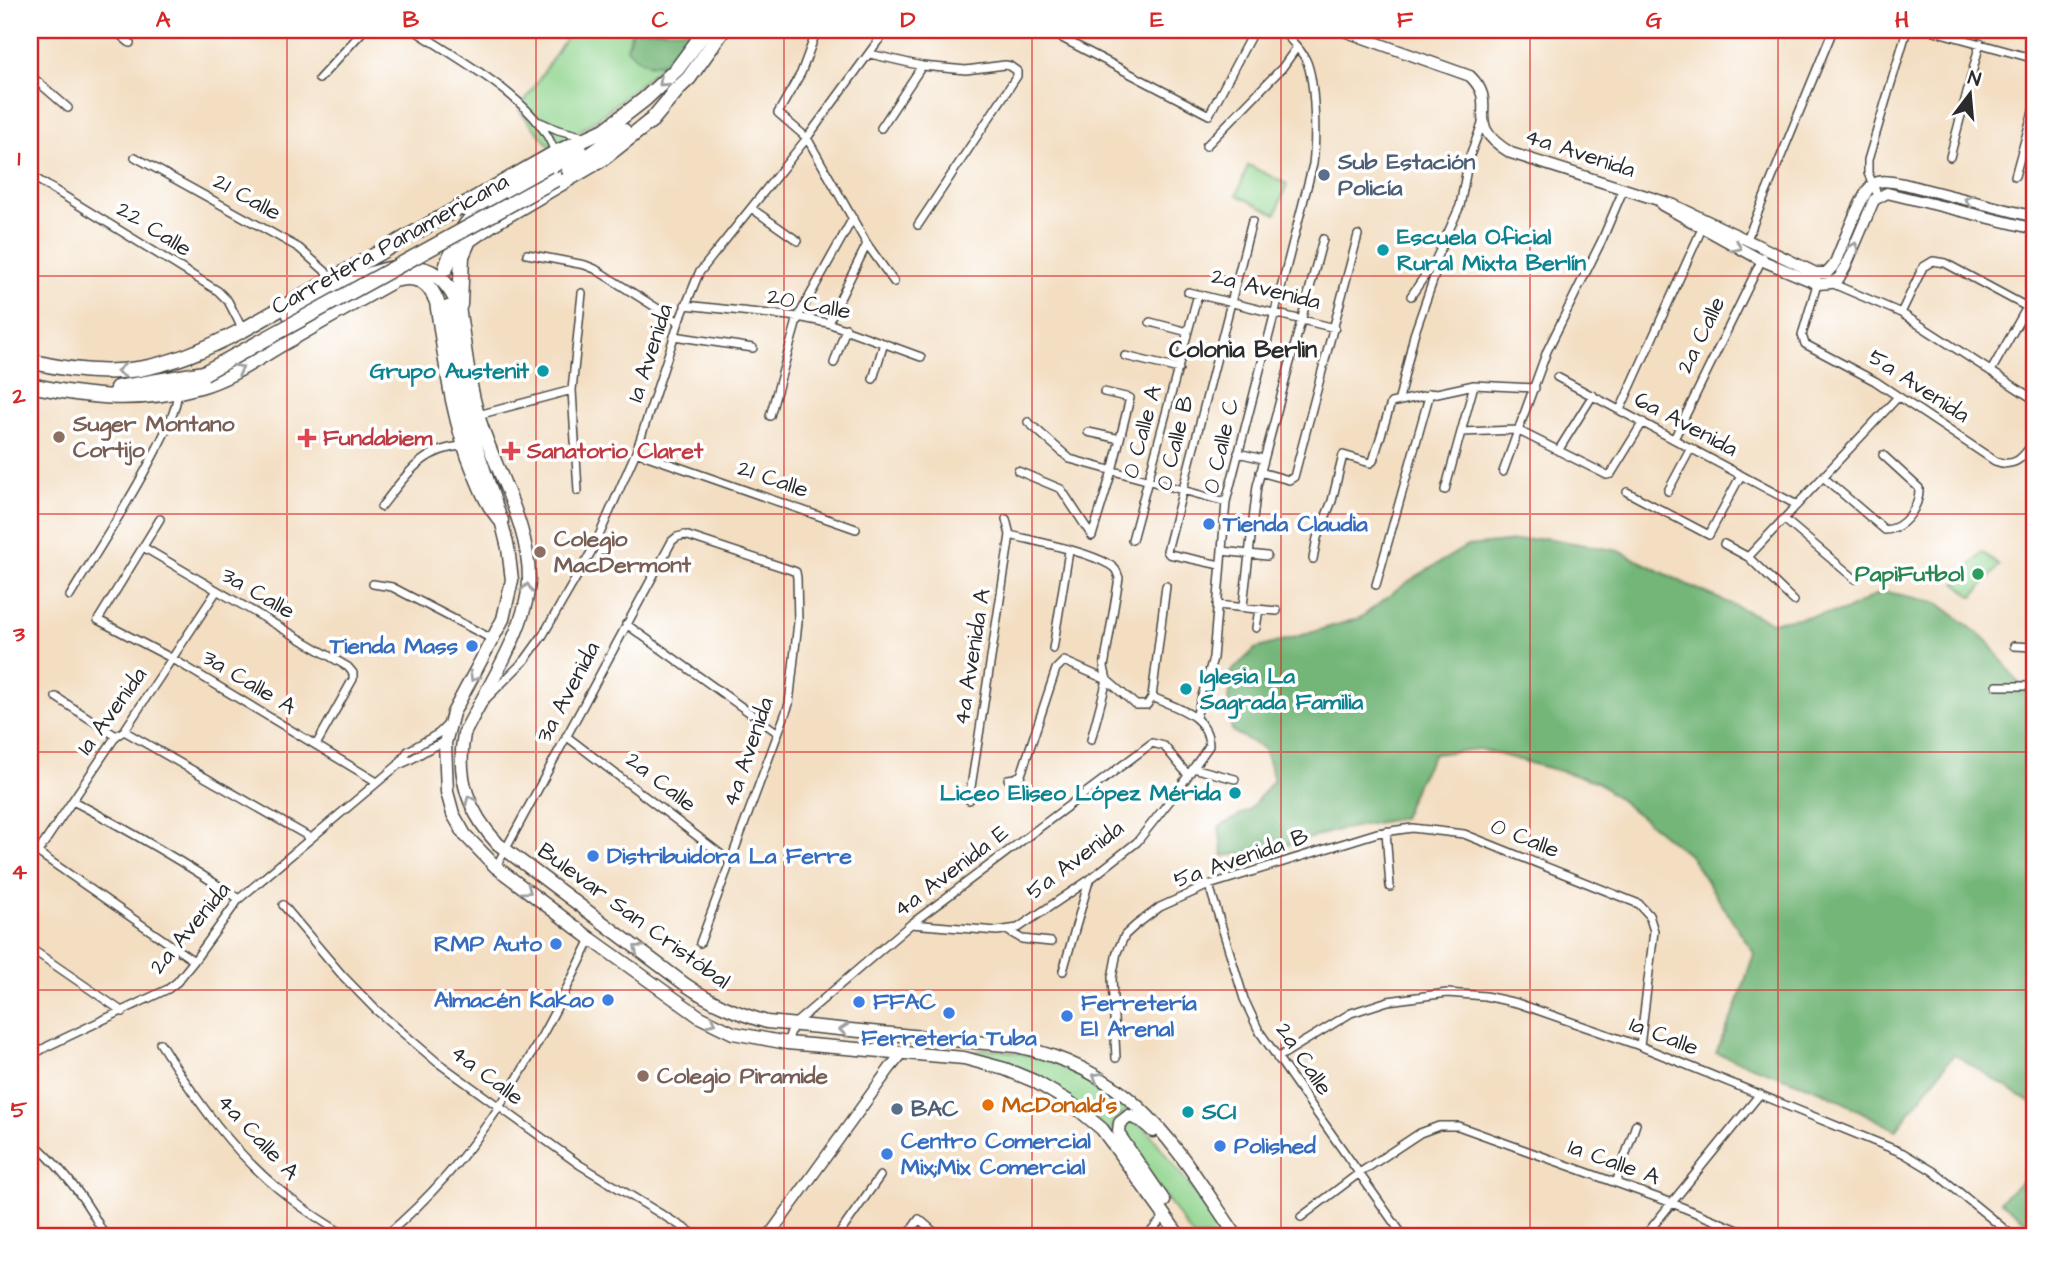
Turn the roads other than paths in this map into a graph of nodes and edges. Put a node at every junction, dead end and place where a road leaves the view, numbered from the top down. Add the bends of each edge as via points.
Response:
1 (114, 30) edge
2 (365, 30) edge
3 (415, 30) edge
4 (706, 30) edge
5 (723, 30) edge
6 (817, 30) edge
7 (869, 30) edge
8 (886, 30) edge
9 (1254, 30) edge
10 (1282, 30) edge
11 (1341, 30) edge
12 (1833, 30) edge
13 (1908, 30) edge
14 (1930, 30) edge
15 (1060, 37) dead end
16 (879, 40) junction
17 (130, 43) dead end
18 (1980, 43) junction
19 (1297, 47) junction
20 (870, 54) junction
21 (2035, 59) edge
22 (922, 66) junction
23 (30, 75) edge
24 (319, 79) dead end
25 (678, 89) junction
26 (2035, 104) edge
27 (68, 108) dead end
28 (539, 122) junction
29 (1482, 124) junction
30 (881, 128) dead end
31 (606, 130) junction
32 (586, 137) junction
33 (807, 138) junction
34 (1206, 146) dead end
35 (555, 153) junction
36 (135, 157) dead end
37 (1950, 158) dead end
38 (30, 175) edge
39 (2015, 176) dead end
40 (1872, 185) junction
41 (1624, 188) junction
42 (1878, 197) junction
43 (751, 208) junction
44 (2035, 217) edge
45 (853, 218) junction
46 (1252, 221) dead end
47 (1703, 224) junction
48 (918, 225) dead end
49 (2035, 229) edge
50 (1358, 235) dead end
51 (1323, 239) dead end
52 (1747, 239) junction
53 (798, 241) dead end
54 (867, 244) junction
55 (527, 254) dead end
56 (1764, 255) junction
57 (1435, 261) junction
58 (446, 268) dead end
59 (1822, 277) junction
60 (334, 279) junction
61 (894, 282) dead end
62 (1188, 292) dead end
63 (582, 293) dead end
64 (2035, 293) edge
65 (1198, 294) junction
66 (1411, 296) dead end
67 (1231, 302) junction
68 (685, 305) junction
69 (454, 307) junction
70 (2027, 307) junction
71 (1275, 313) junction
72 (1900, 313) junction
73 (798, 317) junction
74 (1302, 320) junction
75 (679, 322) junction
76 (1150, 322) dead end
77 (828, 323) junction
78 (846, 328) junction
79 (1335, 328) junction
80 (243, 330) junction
81 (1188, 332) junction
82 (674, 336) junction
83 (884, 343) junction
84 (753, 348) dead end
85 (1125, 356) dead end
86 (920, 357) dead end
87 (30, 360) edge
88 (834, 363) dead end
89 (157, 367) junction
90 (1179, 369) junction
91 (1991, 371) junction
92 (30, 376) edge
93 (1558, 377) dead end
94 (873, 379) dead end
95 (30, 385) edge
96 (1474, 386) junction
97 (1535, 388) junction
98 (178, 390) junction
99 (572, 390) junction
100 (1104, 392) dead end
101 (1430, 393) junction
102 (1593, 395) junction
103 (1898, 397) junction
104 (1395, 401) junction
105 (2035, 401) edge
106 (1620, 410) junction
107 (478, 415) junction
108 (770, 416) dead end
109 (1028, 422) dead end
110 (1643, 422) junction
111 (1517, 430) junction
112 (1088, 432) dead end
113 (1461, 432) junction
114 (1120, 439) junction
115 (1674, 439) junction
116 (2035, 440) edge
117 (464, 446) junction
118 (1691, 448) junction
119 (1558, 451) junction
120 (636, 452) junction
121 (1238, 453) junction
122 (1883, 454) dead end
123 (1263, 460) junction
124 (1018, 471) dead end
125 (1112, 471) junction
126 (1260, 472) junction
127 (1503, 472) dead end
128 (1741, 475) junction
129 (1823, 477) junction
130 (1150, 480) junction
131 (1183, 489) junction
132 (1445, 489) dead end
133 (578, 491) dead end
134 (1668, 491) dead end
135 (1626, 492) dead end
136 (1226, 502) junction
137 (1797, 505) junction
138 (381, 507) dead end
139 (160, 519) dead end
140 (1006, 519) dead end
141 (1784, 519) junction
142 (502, 520) junction
143 (856, 529) dead end
144 (1010, 535) junction
145 (677, 537) joint
146 (1132, 540) dead end
147 (1724, 544) dead end
148 (143, 547) junction
149 (1069, 551) junction
150 (1223, 551) junction
151 (1248, 554) junction
152 (1267, 556) dead end
153 (1748, 557) junction
154 (1313, 559) dead end
155 (1220, 565) junction
156 (1855, 579) dead end
157 (373, 584) dead end
158 (1376, 585) dead end
159 (1166, 586) dead end
160 (216, 592) junction
161 (70, 596) dead end
162 (1794, 601) dead end
163 (1217, 605) junction
164 (1243, 606) junction
165 (1259, 609) junction
166 (1277, 611) dead end
167 (626, 624) junction
168 (1256, 628) dead end
169 (494, 640) junction
170 (2014, 646) dead end
171 (2035, 648) edge
172 (1053, 649) dead end
173 (173, 659) junction
174 (1107, 680) junction
175 (2035, 686) edge
176 (1997, 687) dead end
177 (56, 697) dead end
178 (1152, 697) junction
179 (479, 703) junction
180 (1196, 717) junction
181 (450, 722) junction
182 (124, 731) junction
183 (778, 733) junction
184 (116, 736) junction
185 (566, 736) junction
186 (1091, 740) dead end
187 (445, 743) junction
188 (316, 745) junction
189 (398, 765) junction
190 (1190, 771) junction
191 (1008, 779) dead end
192 (1235, 779) dead end
193 (377, 782) junction
194 (969, 800) dead end
195 (73, 801) junction
196 (1381, 832) junction
197 (311, 838) junction
198 (30, 847) edge
199 (507, 850) junction
200 (38, 852) junction
201 (731, 862) junction
202 (496, 867) junction
203 (1089, 880) junction
204 (1209, 885) junction
205 (1390, 887) dead end
206 (239, 899) junction
207 (283, 905) dead end
208 (911, 924) junction
209 (1008, 931) junction
210 (591, 939) junction
211 (1051, 942) dead end
212 (700, 943) dead end
213 (30, 948) edge
214 (194, 961) junction
215 (1063, 971) dead end
216 (123, 1012) junction
217 (793, 1025) junction
218 (160, 1042) dead end
219 (787, 1043) junction
220 (985, 1043) junction
221 (1640, 1046) junction
222 (33, 1051) edge
223 (904, 1051) junction
224 (1116, 1058) dead end
225 (1277, 1058) junction
226 (30, 1061) edge
227 (1760, 1094) junction
228 (500, 1109) junction
229 (1636, 1124) dead end
230 (36, 1145) dead end
231 (1358, 1174) junction
232 (880, 1176) dead end
233 (1616, 1184) junction
234 (1672, 1203) junction
235 (1166, 1216) junction
236 (1301, 1217) dead end
237 (105, 1237) edge
238 (348, 1237) edge
239 (384, 1237) edge
240 (699, 1237) edge
241 (768, 1237) edge
242 (837, 1237) edge
243 (906, 1237) edge
244 (940, 1237) edge
245 (1146, 1237) edge
246 (1180, 1237) edge
247 (1189, 1237) edge
248 (1235, 1237) edge
249 (1404, 1237) edge
250 (1644, 1237) edge
251 (1755, 1237) edge
252 (2014, 1237) edge

1 - 17 street
2 - 24 street
3 - 28 street via 492,81
4 -> 31 highway, Carretera Panamericana via 677,69
5 - 25 highway, Carretera Panamericana
6 - 33 street via 801,73 778,113
7 - 16 street
8 - 16 street, 1a Avenida
9 - 15 street via 1209,115
10 - 19 street, 0 Calle C
11 - 29 street via 1470,76 1484,98
12 - 52 street
13 - 40 street via 1868,160
14 - 18 street
16 - 20 street, 1a Avenida
18 - 21 street
18 - 37 street
19 - 34 street
19 - 71 street, 0 Calle C via 1311,75 1314,154
20 - 22 street
20 - 33 street, 1a Avenida
22 - 30 street
22 - 48 street via 965,70 1005,65 1015,69 1017,76
23 - 27 street
25 - 69 highway via 652,120 601,160 469,240
25 - 92 highway, Carretera Panamericana, bridge via 556,179 204,373 128,388 92,389
26 - 39 street
28 - 32 street
28 - 35 street
29 - 41 street, 4a Avenida via 1493,142 1511,153
29 - 57 street via 1469,158 1460,206
31 - 32 highway, Carretera Panamericana
31 - 58 highway via 583,149 472,214 455,240
32 - 35 highway, Carretera Panamericana
33 - 43 street, 1a Avenida
33 - 45 street
35 - 60 highway, Carretera Panamericana
36 - 60 street, 21 Calle via 299,248
38 - 80 street, 22 Calle via 218,291
40 - 42 street
44 -> 40 street via 1904,184
40 - 59 street via 1834,265
41 - 47 street, 4a Avenida via 1674,205
41 - 97 street via 1547,351
42 - 49 street via 1896,194
59 -> 42 street via 1839,278
43 - 53 street
43 - 68 street, 1a Avenida via 699,273
45 - 54 street
45 - 73 street
46 - 67 street, 0 Calle B
47 - 52 street, 4a Avenida
47 -> 56 street, 4a Avenida
47 - 106 street
50 - 79 street
51 - 74 street
52 - 56 street, 4a Avenida
54 - 61 street
54 - 77 street
55 - 75 street via 595,269
56 - 59 street, 4a Avenida
56 - 115 street, 2a Calle
57 - 66 street
57 - 104 street via 1437,270
59 - 72 street, 4a Avenida
59 - 103 street, 5a Avenida via 1803,341
60 - 80 highway, Carretera Panamericana
62 - 65 street, 2a Avenida
63 - 99 street
64 - 70 street
65 - 67 street, 2a Avenida
65 - 81 street, 0 Calle A
67 - 71 street, 2a Avenida
67 - 131 street, 0 Calle B
68 - 73 street, 20 Calle
68 - 75 street, 1a Avenida
69 - 89 highway via 449,287 430,271 413,265 392,267 357,280 214,356 190,365
69 - 107 main road, Bulevar San Cristóbal
69 - 142 main road, Bulevar San Cristóbal via 466,416
70 - 72 street via 1933,261 1923,267
70 - 91 street
71 - 74 street, 2a Avenida
71 - 121 street, 0 Calle C
72 - 91 street, 4a Avenida
73 - 77 street, 20 Calle
73 - 108 street
74 - 79 street, 2a Avenida
74 - 123 street
75 - 82 street, 1a Avenida
76 - 81 street
77 - 78 street, 20 Calle
78 - 83 street, 20 Calle
78 - 88 street
79 - 126 street via 1294,477 1289,480
80 - 89 highway, Carretera Panamericana
81 - 90 street, 0 Calle A
82 - 84 street
82 - 120 street, 1a Avenida
83 - 86 street, 20 Calle
83 - 94 street
85 - 90 street
89 -> 87 highway, Carretera Panamericana via 89,371
90 - 130 street, 0 Calle A
91 - 105 street, 4a Avenida
93 - 102 street, 6a Avenida
95 - 98 highway via 84,396 128,397
96 - 97 street
96 - 101 street
96 - 113 street
97 - 111 street
98 -> 117 highway via 234,372 394,280 414,277 428,286 437,302
98 - 161 street via 162,440
99 - 107 street
99 - 133 street
100 - 114 street via 1130,398
101 - 104 street
101 - 158 street
102 - 106 street, 6a Avenida
102 - 119 street
103 - 116 street, 5a Avenida via 2005,465 2020,460
103 - 129 street
104 - 154 street via 1373,461 1343,455
106 - 110 street, 6a Avenida
179 -> 107 main road, Bulevar San Cristóbal via 520,624 528,581 519,520
109 - 125 street via 1070,459
110 - 115 street, 6a Avenida
110 - 119 street via 1611,474
111 - 113 street
111 - 119 street
111 - 127 street
112 - 114 street
113 - 132 street
114 - 125 street
115 - 118 street, 6a Avenida
117 - 138 street via 433,452 415,465
117 - 142 highway via 490,508
118 - 128 street, 6a Avenida
118 - 134 street
120 - 143 street, 21 Calle
120 - 179 street, 1a Avenida via 594,547 543,635 525,660
121 - 123 street
121 - 136 street, 0 Calle C
122 - 129 street via 1919,488 1909,516 1893,530 1885,530
123 - 126 street
124 - 125 street via 1061,489 1092,536
125 - 130 street
126 - 151 street
128 - 135 street via 1709,535
128 - 137 street, 6a Avenida
129 - 137 street
130 - 131 street
130 - 146 street, 0 Calle A
131 - 136 street
131 - 155 street, 0 Calle B via 1167,552
136 - 150 street, 0 Calle C
137 - 141 street
139 - 148 street
140 - 144 street, 4a Avenida A
141 - 153 street
141 - 156 street
142 - 169 main road, Bulevar San Cristóbal via 512,580
144 - 149 street
144 - 194 street, 4a Avenida A
145 - 167 street, 3a Avenida
145 - 183 street, 4a Avenida via 685,535 796,572 798,622 789,704
147 - 153 street
148 - 160 street, 3a Calle
148 - 173 street, 3a Calle A via 98,620
149 - 172 street
149 - 174 street via 1117,570 1104,667
150 - 151 street
150 - 155 street, 0 Calle C
151 - 152 street
151 - 164 street
153 - 162 street
155 - 163 street, 0 Calle C
157 - 169 street via 392,587
159 - 178 street
160 - 173 street, 1a Avenida
160 - 188 street, 3a Calle via 352,673 353,679
163 - 164 street
163 - 180 street, 0 Calle C via 1213,658
164 - 165 street
165 - 166 street
165 - 168 street
167 - 183 street
167 - 185 street, 3a Avenida
169 -> 181 main road, Bulevar San Cristóbal
170 - 171 street
173 - 182 street, 1a Avenida
173 - 188 street, 3a Calle A
174 - 178 street via 1136,705 1147,705
174 - 186 street
174 - 191 street via 1064,661 1056,669 1021,775
175 - 176 street
177 - 184 street
178 - 180 street
199 -> 179 main road, Bulevar San Cristóbal via 484,829 462,775 464,734
180 - 190 street, 5a Avenida via 1205,727 1209,746
181 - 187 main road, Bulevar San Cristóbal
181 - 189 street, 2a Avenida via 408,751
182 - 184 street, 1a Avenida
182 - 197 street
183 - 201 street, 4a Avenida
184 - 195 street, 1a Avenida
185 - 199 street, 3a Avenida
185 - 201 street, 2a Calle
187 - 189 street, 2a Avenida
187 - 202 main road, Bulevar San Cristóbal via 453,814 465,835
188 - 193 street, 3a Calle A
189 - 193 street, 2a Avenida
190 - 192 street
190 - 203 street, 5a Avenida via 1137,842
190 - 208 street, 4a Avenida E via 1164,746 1152,743
193 - 197 street, 2a Avenida
195 - 200 street, 1a Avenida
195 - 206 street
196 - 204 street, 5a Avenida B
196 - 205 street
196 - 221 street, 0 Calle via 1412,828 1464,834 1639,904 1654,931
197 - 206 street, 2a Avenida
198 - 200 street
199 - 202 street, 3a Avenida
217 -> 199 main road, Bulevar San Cristóbal via 767,1022 710,1001
200 - 214 street
201 - 212 street, 4a Avenida
202 -> 210 main road, Bulevar San Cristóbal
203 - 209 street, 5a Avenida
203 - 215 street
204 - 224 street, 5a Avenida B via 1160,907 1125,935 1112,978
204 - 225 street, 2a Calle via 1244,999
206 - 214 street, 2a Avenida
207 - 228 street, 4a Calle via 375,1009
208 - 209 street
208 - 217 street, 4a Avenida E
209 - 211 street via 1022,939
210 -> 219 main road, Bulevar San Cristóbal via 700,1017 733,1033
210 - 228 street
213 - 216 street
214 - 216 street, 2a Avenida via 168,989
216 - 222 street, 2a Avenida
217 - 219 street
220 -> 217 main road, Bulevar San Cristóbal
218 - 238 street, 4a Calle A via 191,1091 244,1157 285,1195
219 - 223 main road, Bulevar San Cristóbal
220 - 223 main road via 960,1048 913,1044
248 -> 220 main road, Bulevar San Cristóbal via 1166,1134 1119,1090 1051,1055
221 - 225 street, 1a Calle via 1517,1003 1447,993 1388,1001 1351,1013
221 - 227 street, 1a Calle
222 - 226 street, 2a Avenida
223 - 235 main road, Bulevar San Cristóbal via 964,1058 1005,1069 1068,1101 1102,1129
223 - 241 street
225 - 231 street, 2a Calle
227 - 234 street
227 - 252 street, 1a Calle via 1903,1153 1933,1171
228 - 239 street via 442,1181
228 - 240 street, 4a Calle
229 - 233 street
230 - 237 street via 75,1185
231 - 233 street, 1a Calle A via 1420,1133 1458,1126
231 - 236 street
231 - 249 street, 2a Calle
232 - 242 street
233 - 234 street, 1a Calle A
234 - 250 street
234 - 251 street, 1a Calle A
235 - 245 street
235 - 246 main road, Bulevar San Cristóbal
243 - 244 street via 919,1219
247 - 248 main road via 1121,1138 1119,1127 1124,1118 1135,1117 1151,1129

